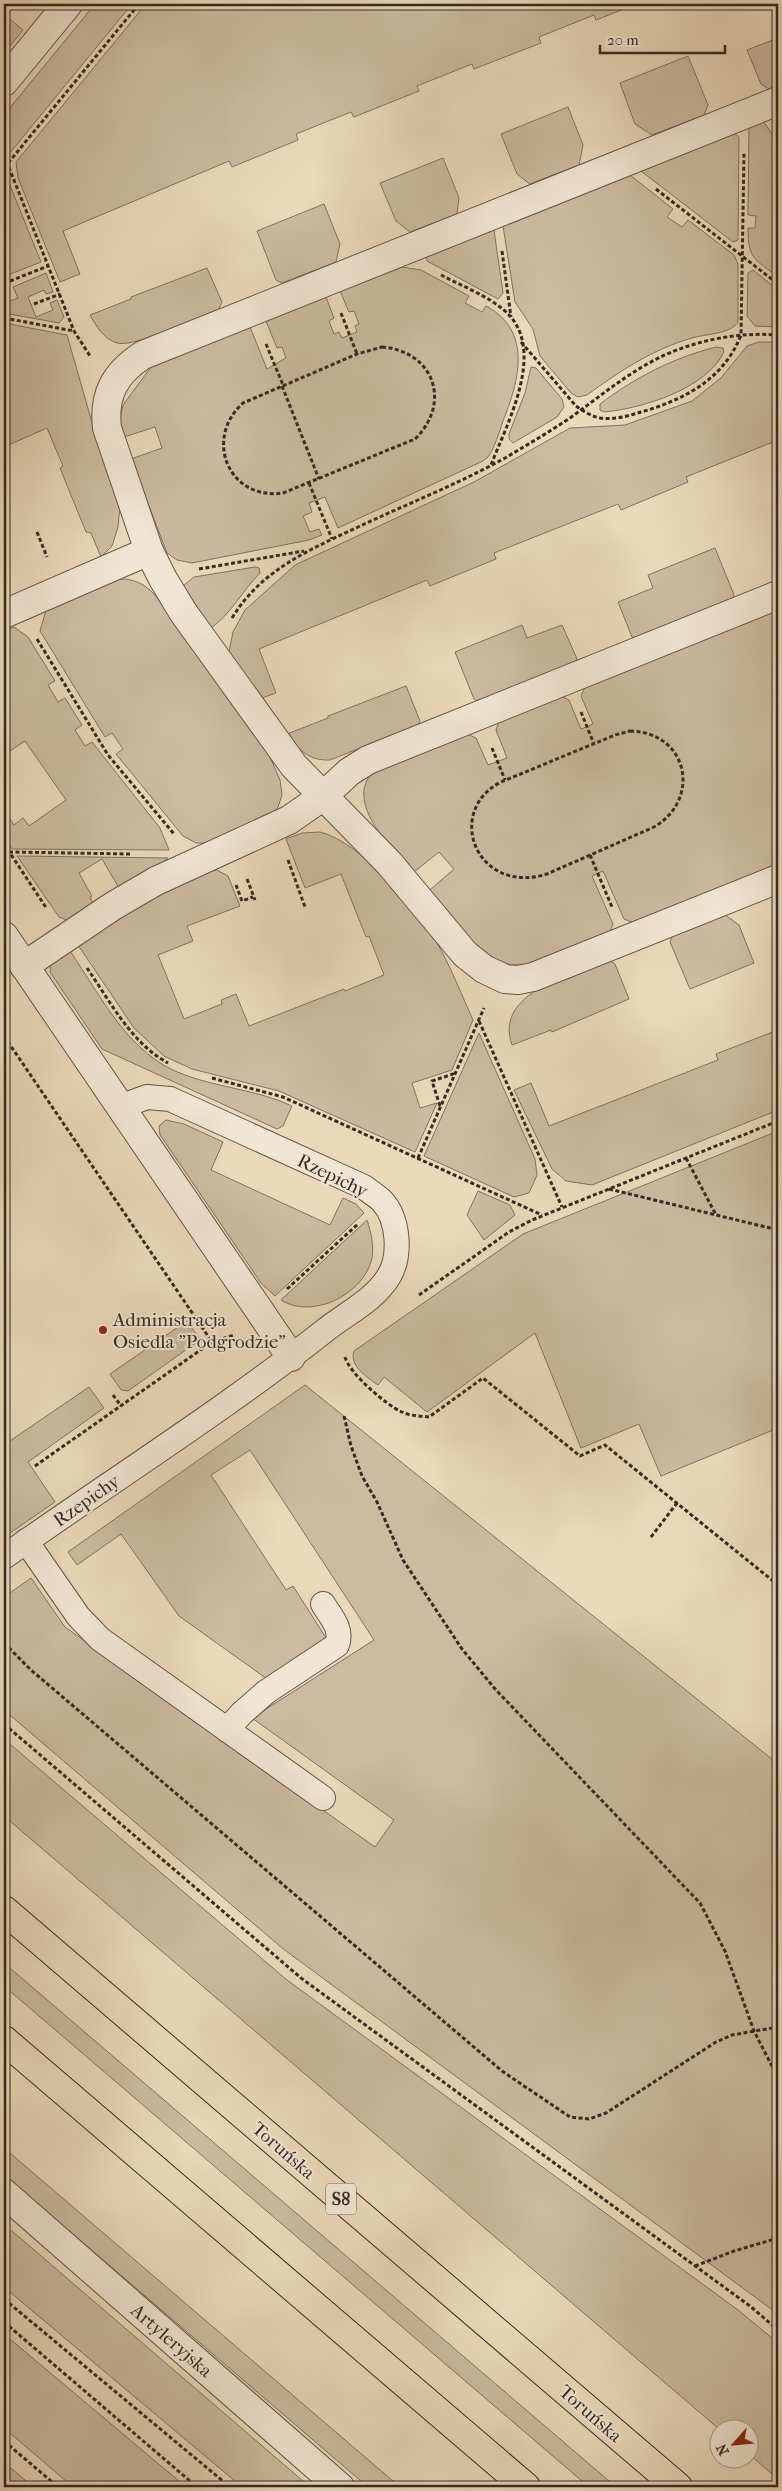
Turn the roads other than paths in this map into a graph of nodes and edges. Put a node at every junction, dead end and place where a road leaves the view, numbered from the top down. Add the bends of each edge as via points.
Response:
1 (68, 4) edge
2 (4, 82) edge
3 (778, 100) edge
4 (149, 551) junction
5 (778, 595) edge
6 (10, 610) edge
7 (322, 797) junction
8 (778, 879) edge
9 (4, 936) edge
10 (24, 966) junction
11 (120, 1107) junction
12 (291, 1357) junction
13 (10, 1551) edge
14 (323, 1604) dead end
15 (227, 1730) junction
16 (323, 1798) dead end
17 (4, 1910) edge
18 (4, 2040) edge
19 (4, 2193) edge
20 (340, 2487) edge
21 (526, 2487) edge
22 (678, 2487) edge

1 - 2 street
3 - 4 street via 143,355 117,380 106,404 107,428
4 - 6 street
4 - 7 street via 183,612 294,766
5 - 7 street via 375,757 348,772
7 - 8 street via 404,879 459,948 484,968 512,980 533,977
7 - 10 street via 275,828 196,862 134,894
9 - 10 street
10 - 11 street
11 - 12 street
11 - 12 lane, Rzepichy via 147,1097 170,1100 364,1188 382,1201 389,1212 396,1239 395,1259 389,1276 372,1297
12 - 13 lane, Rzepichy
13 - 15 lane via 112,1649
14 - 15 lane via 339,1630 337,1645 266,1692
15 - 16 lane
17 - 22 highway, Toruńska / S8
18 - 21 highway
19 - 20 street, Artyleryjska

